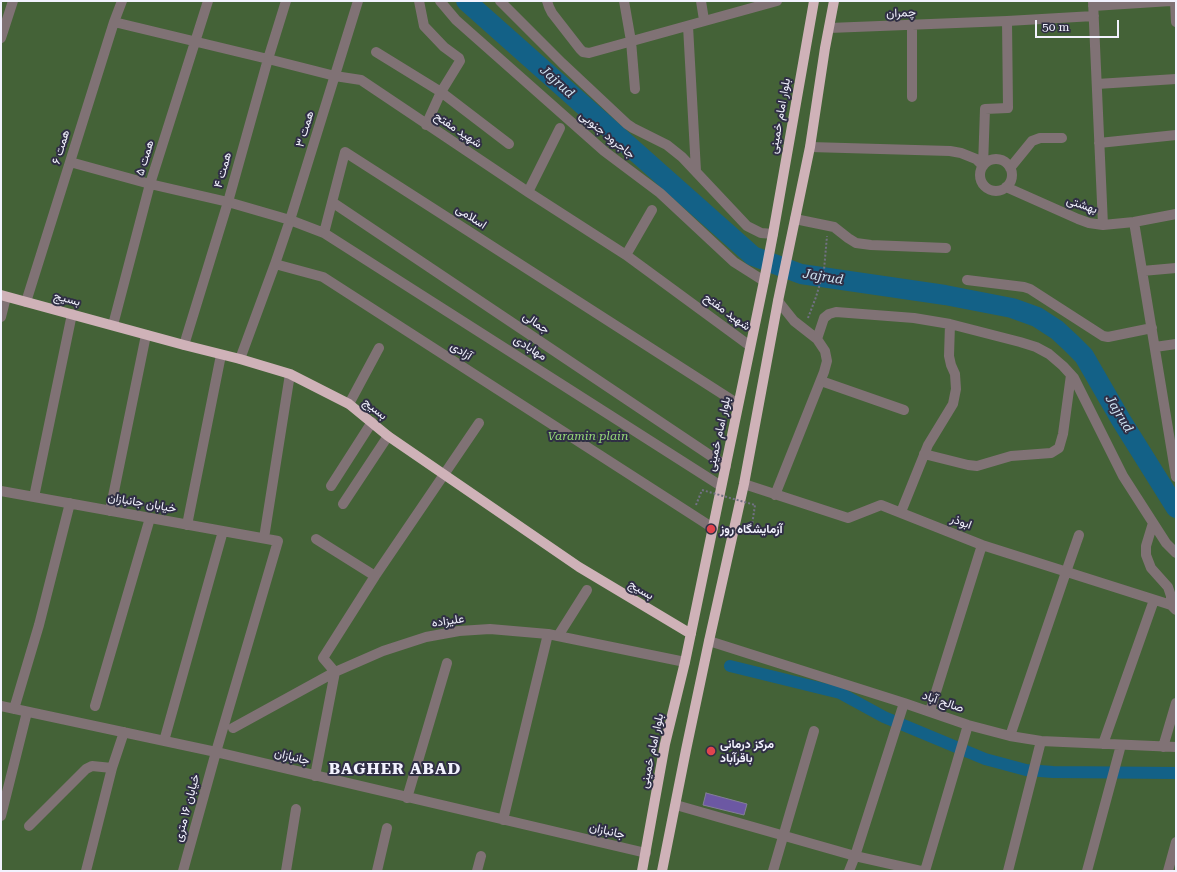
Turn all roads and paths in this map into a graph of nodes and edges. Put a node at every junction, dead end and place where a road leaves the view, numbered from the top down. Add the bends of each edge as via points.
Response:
1 (13, 1) edge
2 (122, 1) edge
3 (208, 1) edge
4 (286, 1) edge
5 (358, 1) edge
6 (419, 1) edge
7 (440, 1) edge
8 (500, 1) edge
9 (547, 1) edge
10 (624, 1) edge
11 (701, 1) edge
12 (777, 1) edge
13 (814, 1) edge
14 (834, 1) edge
15 (1171, 1) edge
16 (1175, 1) edge
17 (744, 5) edge
18 (1094, 8) edge
19 (704, 20) junction
20 (1007, 21) junction
21 (114, 22) junction
22 (1176, 22) edge
23 (912, 25) junction
24 (688, 26) junction
25 (829, 28) junction
26 (1, 38) edge
27 (631, 41) junction
28 (194, 42) junction
29 (376, 52) dead end
30 (268, 59) junction
31 (335, 76) junction
32 (1176, 79) edge
33 (1097, 84) junction
34 (635, 89) dead end
35 (441, 92) junction
36 (912, 96) dead end
37 (426, 125) junction
38 (560, 128) dead end
39 (1176, 135) edge
40 (1062, 138) dead end
41 (1099, 142) junction
42 (510, 144) dead end
43 (810, 147) junction
44 (70, 162) junction
45 (983, 166) junction
46 (1010, 168) junction
47 (696, 171) junction
48 (150, 184) junction
49 (1006, 187) junction
50 (528, 192) junction
51 (228, 202) junction
52 (332, 202) junction
53 (652, 210) dead end
54 (1176, 214) edge
55 (290, 220) junction
56 (794, 220) junction
57 (1134, 222) junction
58 (828, 225) junction
59 (1103, 225) junction
60 (324, 233) junction
61 (773, 234) junction
62 (946, 248) dead end
63 (626, 255) junction
64 (275, 264) junction
65 (1176, 268) edge
66 (1142, 271) junction
67 (967, 280) dead end
68 (764, 282) junction
69 (4, 296) edge
70 (778, 301) junction
71 (26, 302) junction
72 (72, 314) junction
73 (1, 317) edge
74 (950, 324) junction
75 (113, 325) junction
76 (1152, 328) junction
77 (804, 329) junction
78 (146, 335) junction
79 (817, 339) junction
80 (1176, 344) edge
81 (184, 346) junction
82 (750, 346) junction
83 (1155, 347) junction
84 (379, 348) dead end
85 (221, 355) junction
86 (240, 359) junction
87 (290, 374) junction
88 (1071, 375) junction
89 (820, 381) junction
90 (349, 404) junction
91 (738, 404) junction
92 (904, 410) dead end
93 (372, 422) junction
94 (479, 423) dead end
95 (388, 436) junction
96 (1173, 437) edge
97 (924, 454) junction
98 (726, 466) junction
99 (444, 475) junction
100 (1176, 477) edge
101 (744, 484) junction
102 (331, 486) dead end
103 (722, 486) junction
104 (1, 491) edge
105 (775, 495) junction
106 (34, 497) junction
107 (70, 503) junction
108 (343, 504) dead end
109 (695, 506) dead end
110 (110, 511) junction
111 (900, 512) junction
112 (150, 518) junction
113 (1153, 523) junction
114 (187, 525) junction
115 (752, 525) dead end
116 (713, 528) junction
117 (223, 531) junction
118 (1079, 535) dead end
119 (264, 538) junction
120 (316, 539) dead end
121 (278, 541) joint
122 (982, 544) junction
123 (1176, 553) edge
124 (1066, 572) junction
125 (375, 576) junction
126 (588, 590) dead end
127 (1154, 600) junction
128 (1174, 607) edge
129 (548, 634) junction
130 (691, 634) junction
131 (558, 636) junction
132 (709, 641) junction
133 (685, 662) junction
134 (447, 663) dead end
135 (335, 672) junction
136 (904, 703) junction
137 (1176, 703) edge
138 (1, 706) edge
139 (95, 706) dead end
140 (14, 709) junction
141 (930, 711) junction
142 (27, 712) junction
143 (968, 725) junction
144 (233, 728) dead end
145 (814, 731) dead end
146 (124, 732) junction
147 (1010, 736) junction
148 (164, 741) junction
149 (1041, 741) junction
150 (1103, 744) junction
151 (1121, 745) junction
152 (1163, 746) junction
153 (1176, 747) edge
154 (216, 752) junction
155 (112, 768) junction
156 (315, 776) junction
157 (407, 798) junction
158 (676, 805) junction
159 (296, 809) dead end
160 (1, 816) edge
161 (503, 820) junction
162 (29, 826) dead end
163 (387, 828) dead end
164 (783, 836) junction
165 (1176, 842) edge
166 (646, 853) junction
167 (481, 856) dead end
168 (855, 856) junction
169 (86, 871) edge
170 (183, 871) edge
171 (286, 871) edge
172 (377, 871) edge
173 (477, 871) edge
174 (642, 871) edge
175 (662, 871) edge
176 (773, 871) edge
177 (849, 871) edge
178 (921, 871) edge
179 (925, 871) edge
180 (1008, 871) edge
181 (1087, 871) edge
182 (1168, 871) edge

1 - 26 street
2 - 21 street, همت ۶
3 - 28 street, همت ۵
4 - 30 street, همت ۴
5 - 31 street, همت ۳
6 - 35 street via 424,26 460,61
7 - 68 street, جاجرود جنوبی via 456,20 604,151 660,193 734,262
8 - 47 street via 627,124 667,145
9 - 27 street via 552,13 583,52 589,53
10 - 27 street
11 - 19 street
12 - 17 street
13 - 61 main road, بلوار امام خمینی
14 - 25 main road
15 - 18 street, چمران
16 - 22 street
17 - 19 street
18 - 20 street, چمران
18 - 33 street
19 - 24 street
20 - 23 street, چمران
20 - 45 street via 1008,108 985,110
21 - 28 street, شهید مفتح
21 - 44 street, همت ۶
23 - 25 street, چمران
23 - 36 street
24 - 27 street
24 - 47 street
25 - 43 main road
27 - 34 street
28 - 30 street, شهید مفتح
28 - 48 street, همت ۵
29 - 35 street
30 - 31 street, شهید مفتح
30 - 51 street, همت ۴
31 - 37 street, شهید مفتح via 361,80
31 - 55 street, همت ۳
32 - 33 street
33 - 41 street
35 - 37 street
35 - 42 street
37 - 50 street, شهید مفتح
38 - 50 street
39 - 41 street
40 - 46 street via 1040,138 1032,141
41 - 59 street
43 - 45 street via 950,151 976,159
43 - 56 main road
44 - 48 street
44 - 71 street, همت ۶
45 - 46 street via 997,159
45 - 49 street via 980,175 983,185 992,191
46 - 49 street via 1012,178
47 - 61 street via 747,226
48 - 51 street
48 - 75 street, همت ۵
49 - 59 street, بهشتی via 1078,219
50 - 63 street, شهید مفتح
51 - 55 street
51 - 81 street, همت ۴
52 - 60 street, اسلامی
52 - 91 street, اسلامی via 345,152
52 - 98 street, جمالی
53 - 63 street
54 - 57 street, بهشتی
55 - 60 street
55 - 64 street, همت ۳
56 - 58 street
56 - 70 main road
57 - 59 street, بهشتی
57 - 66 street
58 - 62 street via 856,243
58 - 77 path via 824,270
60 - 103 street, مهابادی
61 - 68 main road, بلوار امام خمینی
63 - 82 street, شهید مفتح
64 - 86 street
64 - 116 street, آزادی via 323,277
65 - 66 street
66 - 76 street
67 - 76 street via 1030,289 1103,336
68 - 82 main road, بلوار امام خمینی
69 - 71 main road, بسیج
69 - 73 street
70 - 77 street
70 - 101 main road
71 - 72 main road, بسیج
72 - 75 main road, بسیج
72 - 106 street
74 - 79 street via 914,318 836,312 824,318
74 - 88 street via 1036,347 1050,354
74 - 97 street via 949,356 955,374 956,389 953,404
75 - 78 main road, بسیج
76 - 83 street
77 - 79 street
78 - 81 main road, بسیج
78 - 110 street
79 - 89 street via 823,346 826,356 826,366
80 - 83 street
81 - 85 main road, بسیج
82 - 91 main road, بلوار امام خمینی
83 - 96 street
84 - 90 street
85 - 86 main road, بسیج
85 - 114 street
86 - 87 main road, بسیج
87 - 90 main road, بسیج
87 - 119 street
88 - 97 street via 1063,434 1058,448 1051,453 1011,456 977,466
88 - 113 street via 1123,476
89 - 92 street
89 - 105 street
90 - 93 main road, بسیج
91 - 98 main road, بلوار امام خمینی
93 - 95 main road, بسیج
93 - 102 street
94 - 99 street
95 - 99 main road, بسیج
95 - 108 street
96 - 100 street
97 - 111 street
98 - 103 main road, بلوار امام خمینی
99 - 125 street
99 - 130 main road, بسیج via 579,567
101 - 105 street, ابوذر
101 - 132 main road
103 - 116 main road, بلوار امام خمینی
104 - 106 street, خیابان جانبازان
105 - 111 street, ابوذر via 848,518 881,505
106 - 107 street, خیابان جانبازان
107 - 110 street, خیابان جانبازان
107 - 140 street via 39,625
109 - 115 path, bridge via 702,490 755,505
110 - 112 street, خیابان جانبازان
111 - 122 street, ابوذر
112 - 114 street, خیابان جانبازان
112 - 139 street
113 - 123 street
113 - 128 street via 1146,546 1146,556 1151,568 1168,587
114 - 117 street, خیابان جانبازان
116 - 130 main road, بلوار امام خمینی
117 - 119 street, خیابان جانبازان
117 - 148 street
118 - 124 street
119 - 121 street, خیابان جانبازان
120 - 125 street
121 - 154 street, خیابان ۱۶ متری
122 - 124 street, ابوذر
122 - 141 street
124 - 127 street, ابوذر
124 - 147 street
125 - 135 street via 323,658
126 - 131 street
127 - 128 street, ابوذر
127 - 150 street
129 - 131 street, علیزاده
129 - 135 street, علیزاده via 490,629 459,631 426,637 383,651
129 - 161 street
130 - 133 main road, بلوار امام خمینی
131 - 133 street, علیزاده
132 - 136 street, صالح آباد
132 - 158 main road
133 - 166 main road, بلوار امام خمینی via 665,744
134 - 157 street
135 - 144 street, علیزاده
135 - 156 street
136 - 141 street, صالح آباد
136 - 168 street
137 - 152 street
138 - 140 street, جانبازان
140 - 142 street, جانبازان
141 - 143 street, صالح آباد
142 - 146 street, جانبازان
142 - 160 street
143 - 147 street, صالح آباد
143 - 179 street
145 - 164 street
146 - 148 street, جانبازان
146 - 155 street
147 - 149 street, صالح آباد
148 - 154 street, جانبازان
149 - 150 street, صالح آباد
149 - 180 street
150 - 151 street, صالح آباد
151 - 152 street, صالح آباد
151 - 181 street
152 - 153 street, صالح آباد
154 - 156 street, جانبازان
154 - 170 street, خیابان ۱۶ متری
155 - 162 street via 92,766 86,769
155 - 169 street
156 - 157 street, جانبازان
157 - 161 street, جانبازان
158 - 164 street
158 - 175 main road
159 - 171 street
161 - 166 street, جانبازان
163 - 172 street
164 - 168 street
164 - 176 street
165 - 182 street
166 - 174 main road, بلوار امام خمینی
167 - 173 street
168 - 177 street
168 - 178 street

